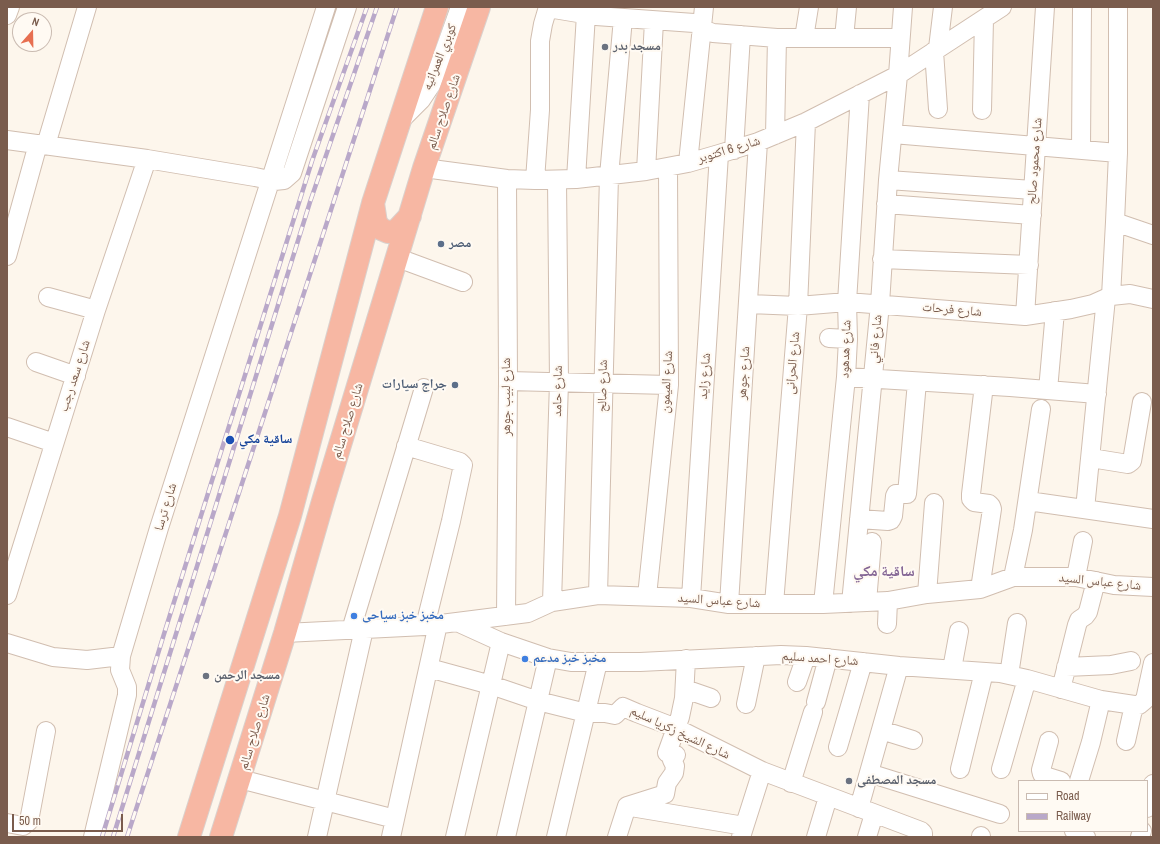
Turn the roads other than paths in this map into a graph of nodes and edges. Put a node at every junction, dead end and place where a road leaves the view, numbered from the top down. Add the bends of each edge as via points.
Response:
1 (10, 7) edge
2 (87, 7) edge
3 (326, 7) edge
4 (347, 7) edge
5 (437, 7) edge
6 (460, 7) edge
7 (478, 7) edge
8 (548, 7) edge
9 (704, 7) edge
10 (809, 7) edge
11 (847, 7) edge
12 (903, 7) edge
13 (943, 7) edge
14 (1002, 7) edge
15 (1045, 7) edge
16 (1082, 7) edge
17 (1118, 7) edge
18 (593, 12) edge
19 (7, 15) edge
20 (982, 16) edge
21 (623, 18) junction
22 (654, 20) junction
23 (702, 28) junction
24 (741, 35) junction
25 (777, 38) junction
26 (804, 38) junction
27 (844, 38) junction
28 (900, 38) junction
29 (936, 50) junction
30 (898, 75) junction
31 (860, 94) junction
32 (938, 109) dead end
33 (982, 110) dead end
34 (400, 121) junction
35 (806, 122) junction
36 (893, 134) junction
37 (775, 135) junction
38 (7, 140) edge
39 (758, 142) junction
40 (42, 144) junction
41 (1036, 146) junction
42 (1081, 150) junction
43 (726, 152) junction
44 (1118, 153) junction
45 (147, 159) junction
46 (688, 163) junction
47 (668, 167) junction
48 (424, 168) junction
49 (646, 171) junction
50 (610, 176) junction
51 (507, 179) junction
52 (576, 179) junction
53 (270, 180) junction
54 (536, 180) junction
55 (557, 180) junction
56 (888, 180) junction
57 (1033, 190) junction
58 (373, 203) junction
59 (886, 204) junction
60 (1032, 215) junction
61 (410, 216) junction
62 (1116, 222) junction
63 (1153, 235) edge
64 (7, 256) edge
65 (398, 258) junction
66 (882, 259) junction
67 (1028, 265) junction
68 (463, 282) dead end
69 (48, 297) dead end
70 (1109, 297) junction
71 (1153, 299) edge
72 (847, 302) junction
73 (749, 304) junction
74 (880, 304) junction
75 (798, 306) junction
76 (96, 310) junction
77 (1055, 311) junction
78 (1025, 316) junction
79 (829, 338) dead end
80 (848, 339) junction
81 (36, 362) dead end
82 (76, 376) junction
83 (846, 377) junction
84 (872, 379) junction
85 (508, 381) junction
86 (559, 382) junction
87 (603, 382) junction
88 (917, 382) junction
89 (669, 385) junction
90 (984, 386) junction
91 (424, 388) dead end
92 (1048, 390) junction
93 (1097, 394) junction
94 (1142, 402) dead end
95 (1041, 409) dead end
96 (7, 427) edge
97 (54, 443) junction
98 (406, 446) junction
99 (1090, 458) junction
100 (305, 464) junction
101 (334, 468) junction
102 (298, 490) junction
103 (323, 501) junction
104 (1028, 501) junction
105 (934, 503) dead end
106 (1086, 509) junction
107 (859, 519) junction
108 (1153, 519) edge
109 (872, 542) dead end
110 (1083, 542) dead end
111 (1013, 577) junction
112 (1076, 577) junction
113 (1096, 581) junction
114 (1153, 586) edge
115 (980, 589) junction
116 (928, 594) junction
117 (7, 595) edge
118 (598, 595) junction
119 (647, 596) junction
120 (691, 598) junction
121 (888, 601) junction
122 (552, 602) junction
123 (859, 602) junction
124 (730, 604) junction
125 (774, 604) junction
126 (823, 604) junction
127 (506, 616) junction
128 (457, 622) junction
129 (1018, 623) dead end
130 (887, 624) dead end
131 (431, 625) junction
132 (357, 630) junction
133 (959, 632) dead end
134 (285, 633) junction
135 (502, 642) junction
136 (7, 643) edge
137 (121, 656) junction
138 (756, 656) junction
139 (806, 656) junction
140 (548, 658) junction
141 (828, 658) junction
142 (686, 660) junction
143 (1131, 661) dead end
144 (598, 662) junction
145 (863, 662) junction
146 (1153, 663) edge
147 (899, 666) junction
148 (1066, 667) junction
149 (429, 668) junction
150 (952, 669) junction
151 (984, 672) junction
152 (1009, 675) junction
153 (1027, 679) junction
154 (797, 682) dead end
155 (491, 685) junction
156 (685, 689) junction
157 (1061, 689) junction
158 (711, 698) dead end
159 (1101, 700) junction
160 (538, 701) junction
161 (746, 704) dead end
162 (1134, 705) junction
163 (586, 713) junction
164 (676, 728) junction
165 (881, 730) junction
166 (46, 731) dead end
167 (914, 740) dead end
168 (1049, 741) dead end
169 (1126, 741) dead end
170 (838, 746) dead end
171 (960, 769) dead end
172 (1001, 769) dead end
173 (762, 771) junction
174 (869, 773) junction
175 (240, 779) junction
176 (1058, 780) edge
177 (1079, 780) edge
178 (791, 783) junction
179 (1153, 784) edge
180 (828, 797) junction
181 (325, 800) junction
182 (1148, 804) edge
183 (627, 806) junction
184 (866, 811) junction
185 (1000, 814) dead end
186 (395, 819) junction
187 (7, 823) edge
188 (742, 832) edge
189 (1076, 832) edge
190 (93, 837) edge
191 (189, 837) edge
192 (221, 837) edge
193 (317, 837) edge
194 (391, 837) edge
195 (455, 837) edge
196 (506, 837) edge
197 (556, 837) edge
198 (617, 837) edge
199 (816, 837) edge
200 (867, 837) edge
201 (923, 837) edge
202 (1086, 837) edge

1 - 19 street
2 - 40 street
3 - 53 street, شارع ترسا
4 - 53 street via 292,172 284,180
5 - 34 highway
6 - 34 street, كوبري العمرانيه via 431,85 421,100
7 - 48 highway, شارع صلاح سالم
8 - 18 street
8 - 54 street via 540,41
9 - 23 street
10 - 26 street
11 - 27 street
12 - 28 street, شارع فاني
13 - 29 street
14 - 20 street, شارع 6 اكتوبر
15 - 41 street, شارع محمود صالح
16 - 42 street
17 - 44 street
18 - 21 street
18 - 52 street
20 - 29 street, شارع 6 اكتوبر
20 - 33 street
21 - 22 street
21 - 50 street, شارع صالح
22 - 23 street via 694,23
22 - 49 street
23 - 24 street via 713,33
23 - 46 street
24 - 25 street
24 - 43 street, شارع زايد
25 - 26 street
25 - 37 street
26 - 27 street
27 - 28 street
28 - 30 street, شارع فاني
29 - 30 street, شارع 6 اكتوبر
29 - 32 street
30 - 31 street, شارع 6 اكتوبر
30 - 36 street, شارع فاني
31 - 35 street, شارع 6 اكتوبر
31 - 72 street, شارع هدهود
34 - 58 highway
35 - 37 street, شارع 6 اكتوبر
35 - 75 street, شارع الحرانى
36 - 41 street
36 - 56 street, شارع فاني
37 - 39 street, شارع 6 اكتوبر
38 - 40 street
39 - 43 street, شارع 6 اكتوبر
39 - 73 street, شارع جوهر
40 - 45 street
40 - 64 street
41 - 42 street
41 - 57 street, شارع محمود صالح
42 - 44 street
43 - 46 street, شارع 6 اكتوبر
43 - 120 street, شارع زايد
44 - 62 street
45 - 53 street
45 - 76 street, شارع سعد رجب
46 - 47 street, شارع 6 اكتوبر
47 - 49 street, شارع 6 اكتوبر
47 - 89 street, شارع الميمون
48 - 51 street, شارع 6 اكتوبر
48 - 61 highway, شارع صلاح سالم
49 - 50 street, شارع 6 اكتوبر
50 - 52 street, شارع 6 اكتوبر
50 - 87 street, شارع صالح
51 - 54 street, شارع 6 اكتوبر
51 - 85 street, شارع لبيب جوهر
52 - 55 street, شارع 6 اكتوبر
53 - 137 street, شارع ترسا
54 - 55 street, شارع 6 اكتوبر
55 - 86 street, شارع حامد
56 - 57 street
56 - 59 street, شارع فاني
57 - 60 street, شارع محمود صالح
58 - 61 highway via 376,223 388,232 396,231 403,226
58 - 100 highway
59 - 60 street
59 - 66 street, شارع فاني
60 - 67 street, شارع محمود صالح
61 - 65 highway, شارع صلاح سالم
62 - 63 street
62 - 70 street
65 - 68 street
65 - 101 highway, شارع صلاح سالم
66 - 67 street
66 - 74 street, شارع فاني
67 - 78 street, شارع محمود صالح
69 - 76 street
70 - 71 street, شارع فرحات via 1130,294
70 - 77 street, شارع فرحات via 1093,304
70 - 93 street
72 - 74 street, شارع فرحات
72 - 75 street, شارع فرحات
72 - 80 street, شارع هدهود
73 - 75 street, شارع فرحات
73 - 124 street, شارع جوهر
74 - 78 street, شارع فرحات
74 - 84 street, شارع فاني
75 - 125 street, شارع الحرانى
76 - 82 street, شارع سعد رجب
77 - 78 street, شارع فرحات
77 - 92 street
79 - 80 street
80 - 83 street, شارع هدهود
81 - 82 street
82 - 97 street, شارع سعد رجب
83 - 84 street
83 - 126 street, شارع هدهود
84 - 88 street
84 - 107 street, شارع فاني
85 - 86 street
85 - 127 street, شارع لبيب جوهر
86 - 87 street
86 - 122 street, شارع حامد
87 - 89 street
87 - 118 street, شارع صالح
88 - 90 street
88 - 107 street via 907,494 896,494 891,520
89 - 119 street, شارع الميمون
90 - 92 street
90 - 115 street via 971,494 974,502 989,504 992,509
91 - 98 street
92 - 93 street
93 - 99 street
94 - 99 street via 1132,461 1128,464
95 - 104 street
96 - 97 street
97 - 117 street, شارع سعد رجب
98 - 131 street via 463,465
98 - 132 street
99 - 106 street
100 - 101 highway via 311,472 320,475 326,475
100 - 102 highway
101 - 103 highway, شارع صلاح سالم
102 - 103 highway via 315,490
102 - 191 highway
103 - 134 highway, شارع صلاح سالم
104 - 106 street
104 - 111 street
105 - 116 street
106 - 108 street
107 - 123 street, شارع فاني
109 - 123 street
110 - 112 street
111 - 112 street, شارع عباس السيد
111 - 115 street, شارع عباس السيد
112 - 113 street, شارع عباس السيد
113 - 114 street, شارع عباس السيد via 1114,585
113 - 148 street via 1088,612 1077,625
115 - 116 street, شارع عباس السيد
116 - 121 street, شارع عباس السيد
118 - 119 street, شارع عباس السيد
118 - 122 street, شارع عباس السيد
119 - 120 street, شارع عباس السيد
120 - 124 street, شارع عباس السيد
121 - 123 street, شارع عباس السيد
121 - 130 street
122 - 127 street, شارع عباس السيد via 528,613
123 - 126 street, شارع عباس السيد
124 - 125 street, شارع عباس السيد
125 - 126 street, شارع عباس السيد
127 - 128 street, شارع عباس السيد
128 - 131 street, شارع عباس السيد
128 - 135 street, شارع احمد سليم
129 - 152 street
131 - 132 street, شارع عباس السيد
131 - 149 street
132 - 134 street, شارع عباس السيد
132 - 181 street
133 - 150 street
134 - 175 highway, شارع صلاح سالم
135 - 140 street, شارع احمد سليم
135 - 155 street
136 - 137 street via 53,657 87,660
137 - 190 street, شارع ترسا via 120,670 127,687 127,695
138 - 139 street, شارع احمد سليم
138 - 142 street, شارع احمد سليم
138 - 161 street
139 - 141 street, شارع احمد سليم
139 - 154 street
140 - 144 street, شارع احمد سليم via 570,662
140 - 160 street
141 - 145 street, شارع احمد سليم
141 - 178 street
142 - 144 street, شارع احمد سليم
142 - 156 street
143 - 148 street via 1111,665
144 - 163 street
145 - 147 street, شارع احمد سليم
145 - 170 street
146 - 162 street via 1145,700 1139,705
147 - 150 street, شارع احمد سليم
147 - 165 street
148 - 157 street
149 - 155 street, شارع الشيخ زكريا سليم
149 - 186 street
150 - 151 street, شارع احمد سليم
151 - 152 street, شارع احمد سليم
151 - 171 street
152 - 153 street, شارع احمد سليم
153 - 157 street, شارع احمد سليم
153 - 172 street
155 - 160 street, شارع الشيخ زكريا سليم
155 - 195 street
156 - 158 street
156 - 164 street
157 - 159 street, شارع احمد سليم
159 - 162 street, شارع احمد سليم
159 - 177 street
160 - 163 street, شارع الشيخ زكريا سليم
160 - 196 street
162 - 169 street
163 - 164 street, شارع الشيخ زكريا سليم via 615,714 623,707
163 - 197 street
164 - 173 street, شارع الشيخ زكريا سليم
164 - 183 street via 668,753 676,755 672,760 675,766 674,773 667,783 665,794
165 - 167 street
165 - 174 street
166 - 187 street via 29,821 23,826
168 - 176 street via 1040,770 1045,776
173 - 178 street, شارع الشيخ زكريا سليم
173 - 188 street
174 - 184 street
174 - 185 street
175 - 181 street
175 - 192 highway, شارع صلاح سالم
178 - 180 street, شارع الشيخ زكريا سليم
179 - 182 street
180 - 184 street, شارع الشيخ زكريا سليم
180 - 199 street
181 - 186 street
181 - 193 street
183 - 188 street
183 - 198 street
184 - 200 street
184 - 201 street, شارع الشيخ زكريا سليم via 923,832
186 - 194 street
189 - 202 street

